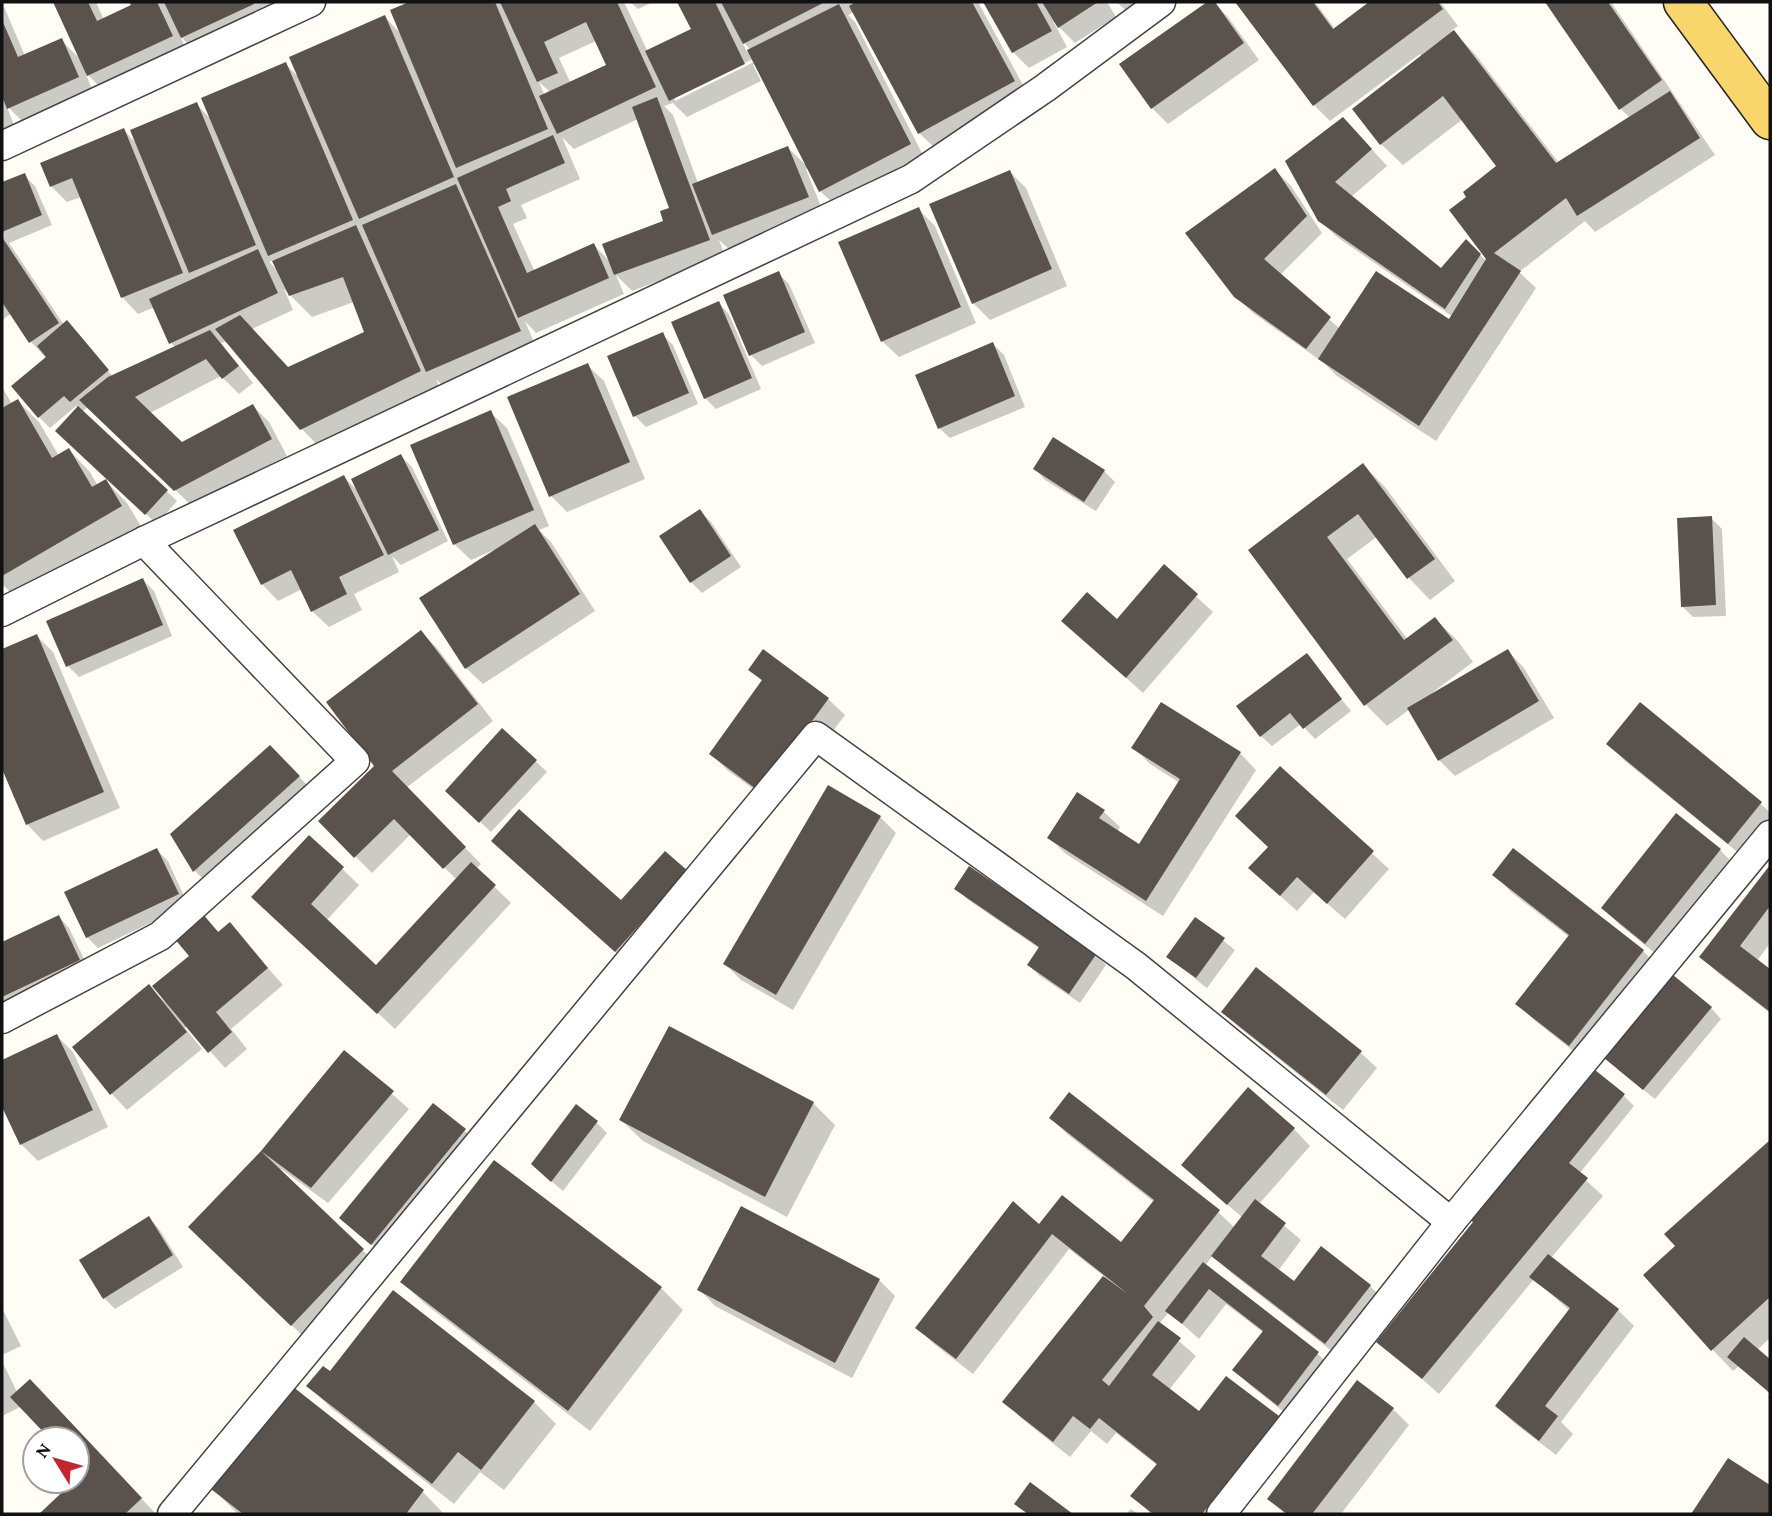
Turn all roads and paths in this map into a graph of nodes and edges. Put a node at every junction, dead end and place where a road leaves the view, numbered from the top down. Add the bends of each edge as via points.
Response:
1 (312, 2) edge
2 (1161, 2) edge
3 (1683, 2) edge
4 (1770, 120) edge
5 (2, 146) edge
6 (144, 541) junction
7 (2, 612) edge
8 (1770, 835) edge
9 (2, 1019) edge
10 (1451, 1222) junction
11 (172, 1514) edge
12 (1221, 1514) edge

1 - 5 street
2 - 6 street via 911,179
3 - 4 main road
6 - 7 street
6 - 9 street via 355,761 160,936
8 - 10 street
10 - 11 street via 1136,966 816,736
10 - 12 street

